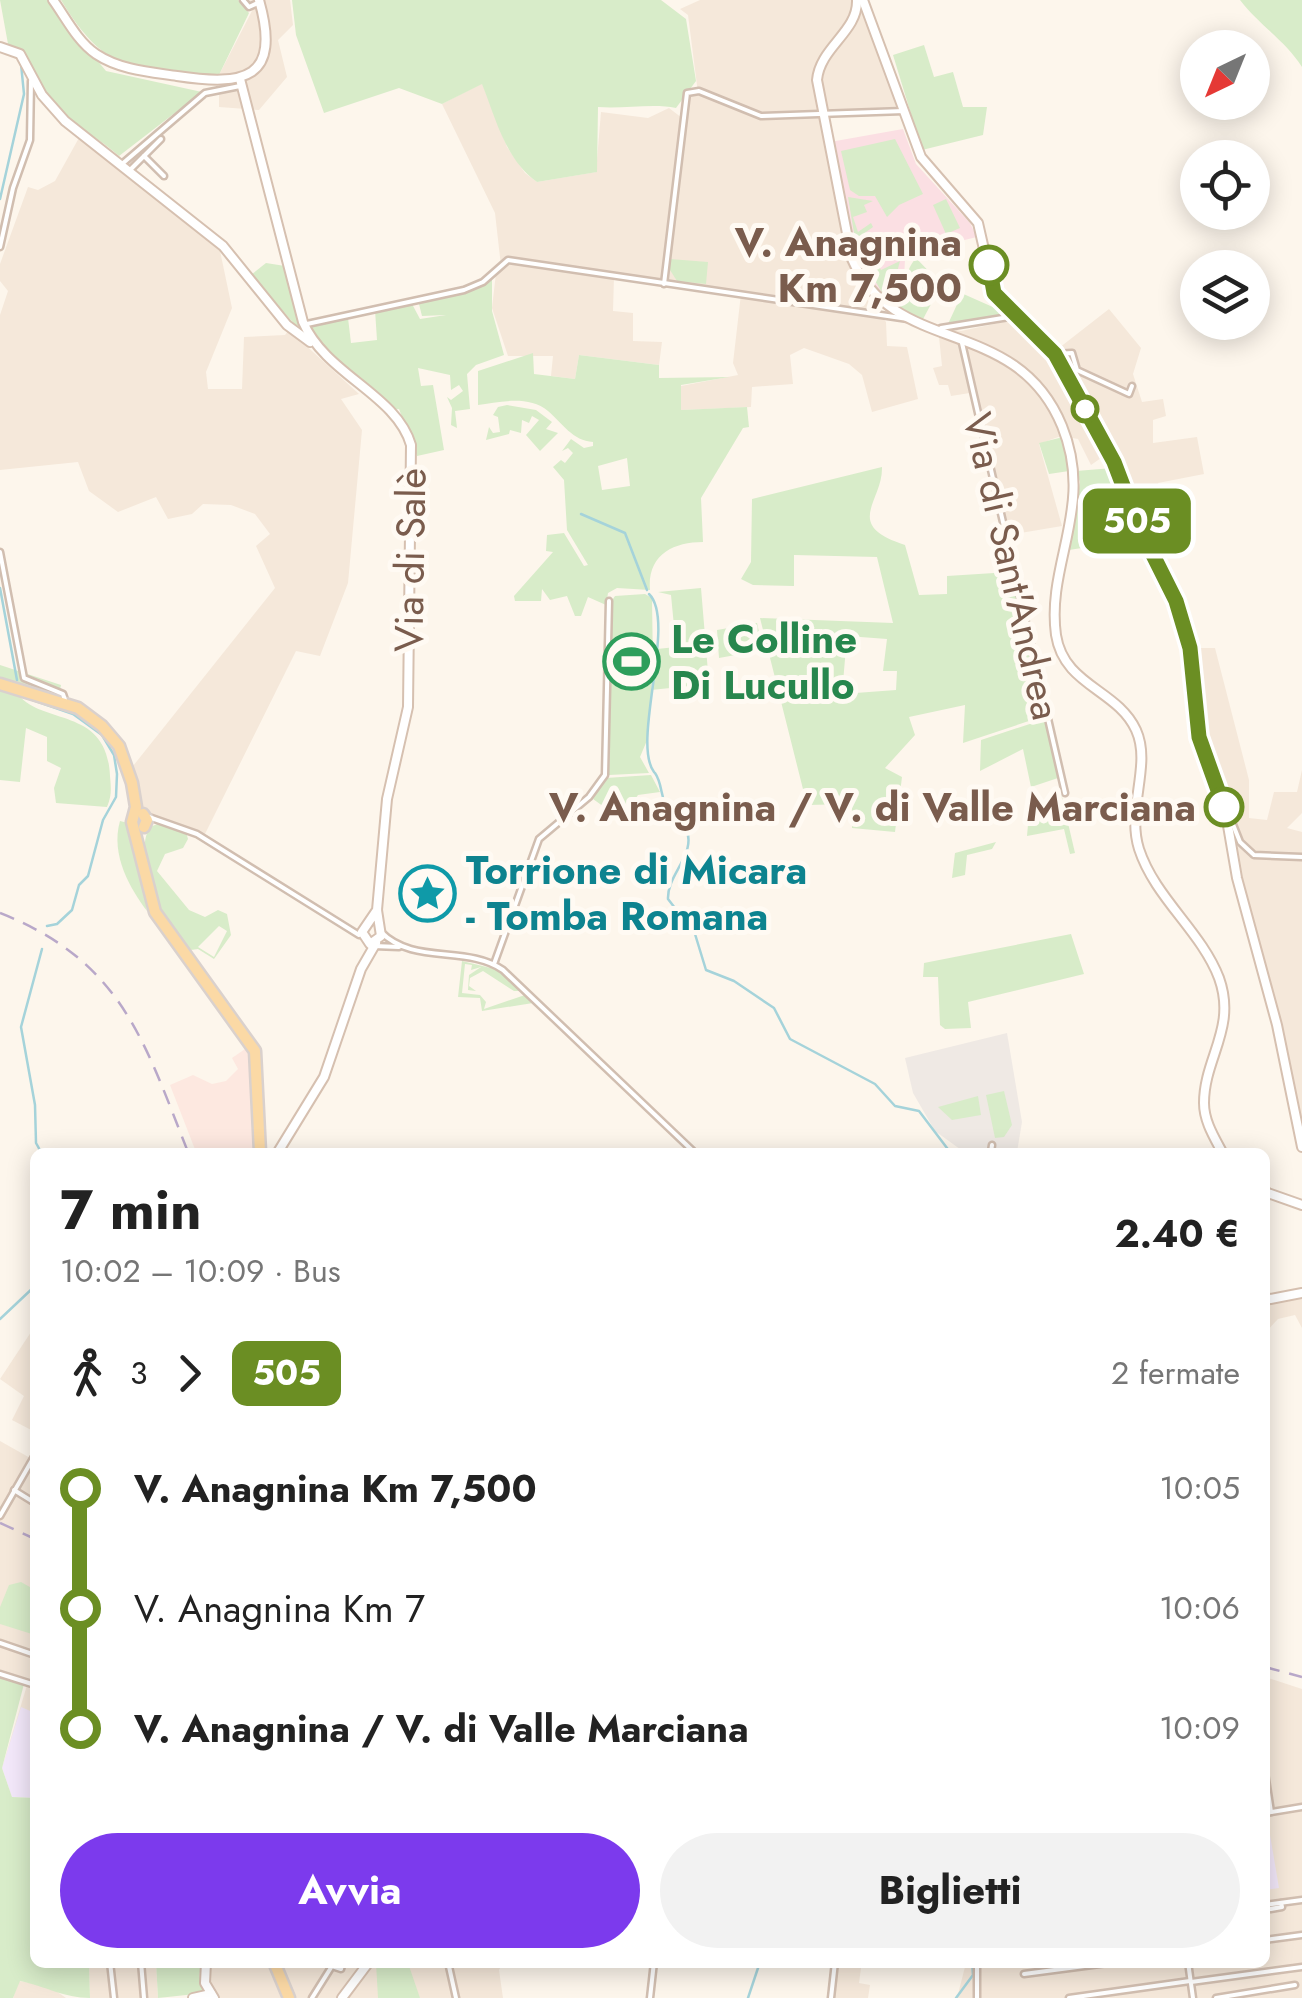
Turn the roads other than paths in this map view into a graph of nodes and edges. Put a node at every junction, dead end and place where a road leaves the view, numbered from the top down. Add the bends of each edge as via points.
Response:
1 (52, 0) edge
2 (243, 0) edge
3 (259, 1) edge
4 (859, 2) edge
5 (0, 47) edge
6 (32, 77) junction
7 (241, 82) junction
8 (904, 111) junction
9 (821, 114) junction
10 (160, 139) dead end
11 (144, 141) junction
12 (151, 148) junction
13 (144, 156) junction
14 (122, 164) junction
15 (168, 167) dead end
16 (130, 170) junction
17 (0, 247) edge
18 (666, 264) junction
19 (664, 284) junction
20 (678, 286) junction
21 (885, 312) junction
22 (1014, 316) junction
23 (304, 324) junction
24 (959, 328) junction
25 (292, 330) junction
26 (942, 331) junction
27 (961, 338) junction
28 (314, 345) junction
29 (1055, 354) junction
30 (1132, 386) dead end
31 (0, 552) edge
32 (609, 601) dead end
33 (0, 684) edge
34 (66, 703) junction
35 (1065, 793) dead end
36 (1226, 814) junction
37 (163, 820) junction
38 (140, 821) junction
39 (1302, 857) edge
40 (377, 910) junction
41 (346, 923) junction
42 (365, 929) junction
43 (380, 930) junction
44 (377, 944) junction
45 (404, 948) junction
46 (494, 964) junction
47 (992, 1144) dead end
48 (1302, 1147) edge
49 (260, 1148) edge
50 (280, 1148) edge
51 (690, 1148) edge
52 (992, 1148) edge
53 (1220, 1148) edge
54 (1270, 1194) edge
55 (1300, 1206) edge
56 (1302, 1293) edge
57 (1270, 1299) edge
58 (30, 1463) edge
59 (14, 1490) junction
60 (30, 1500) edge
61 (0, 1516) edge
62 (0, 1643) edge
63 (30, 1653) edge
64 (0, 1674) edge
65 (30, 1683) edge
66 (1302, 1808) edge
67 (1270, 1813) edge
68 (1302, 1900) edge
69 (1270, 1906) edge
70 (1302, 1935) edge
71 (1270, 1939) edge
72 (1302, 1967) edge
73 (111, 1968) edge
74 (142, 1968) edge
75 (206, 1968) edge
76 (274, 1968) edge
77 (330, 1968) edge
78 (364, 1968) edge
79 (449, 1968) edge
80 (653, 1968) edge
81 (834, 1968) edge
82 (977, 1968) edge
83 (1070, 1968) edge
84 (1189, 1968) edge
85 (1024, 1974) dead end
86 (1191, 1982) junction
87 (1295, 1985) dead end
88 (315, 1996) edge
89 (211, 1997) edge
90 (114, 1998) edge
91 (144, 1998) edge
92 (194, 1998) edge
93 (287, 1998) edge
94 (342, 1998) edge
95 (456, 1998) edge
96 (650, 1998) edge
97 (831, 1998) edge
98 (978, 1998) edge
99 (1069, 1998) edge
100 (1193, 1998) edge
101 (1216, 1998) edge

1 - 7 main road via 103,58 136,70
2 - 3 street via 250,7
3 - 7 main road via 270,43 254,74
4 - 8 main road
4 - 9 main road via 818,66
5 - 6 main road via 17,51
6 - 14 main road via 62,119
6 - 17 street via 30,140
7 - 11 street via 205,93
7 - 23 main road, Via di Salè
8 - 9 street
8 - 22 main road via 921,157 978,223 994,293
9 - 18 street via 761,116 699,91 687,93
9 - 21 main road via 852,259
10 - 12 street
11 - 12 street
11 - 14 street
12 - 13 street
13 - 15 street via 162,175
13 - 16 street
14 - 16 main road
16 - 25 main road via 223,246
18 - 19 street
18 - 20 street
19 - 20 street
19 - 23 street via 518,262 500,264 483,282 454,293
20 - 21 street
21 - 26 main road
22 - 24 street
22 - 29 main road
23 - 25 main road
23 - 28 main road, Via di Salè
24 - 26 street
24 - 27 street, Via di Sant'Andrea
25 - 28 main road
26 - 27 main road
27 - 35 street, Via di Sant'Andrea
27 - 53 main road via 1025,371 1067,438 1074,491 1057,640 1075,676 1119,708 1135,729 1141,760 1133,820 1141,855 1220,983 1223,1032 1204,1105
28 - 40 main road, Via di Salè via 395,416 411,448 408,707 387,799
29 - 30 street via 1073,353 1080,372 1129,394
29 - 36 main road via 1114,462 1180,609 1199,737
31 - 34 street via 24,678 63,694
32 - 46 street via 604,776 589,798 538,840
33 - 34 main road
34 - 38 main road via 117,742
36 - 39 street via 1254,856
36 - 48 main road
37 - 38 street
37 - 38 street
37 - 41 street
38 - 49 main road via 149,897 164,930 254,1048
40 - 42 main road, Via di Salè
40 - 43 main road, Via di Salè
41 - 42 street
41 - 42 street
42 - 43 main road
42 - 44 main road
43 - 44 main road
43 - 45 street
44 - 45 street
44 - 50 main road via 361,969 326,1074
45 - 46 street
46 - 51 street
47 - 52 street
54 - 55 main road
56 - 57 main road
58 - 59 street
59 - 60 street
59 - 61 street
62 - 63 street
64 - 65 street
66 - 67 street
68 - 69 street
70 - 71 street
72 - 86 street
73 - 90 street
74 - 91 street
75 - 89 main road
76 - 93 main road
77 - 88 street
78 - 94 main road
79 - 95 street
80 - 96 street
81 - 97 street
82 - 98 street
83 - 85 street
84 - 86 street
86 - 99 street
86 - 100 street
87 - 101 street
89 - 92 main road

